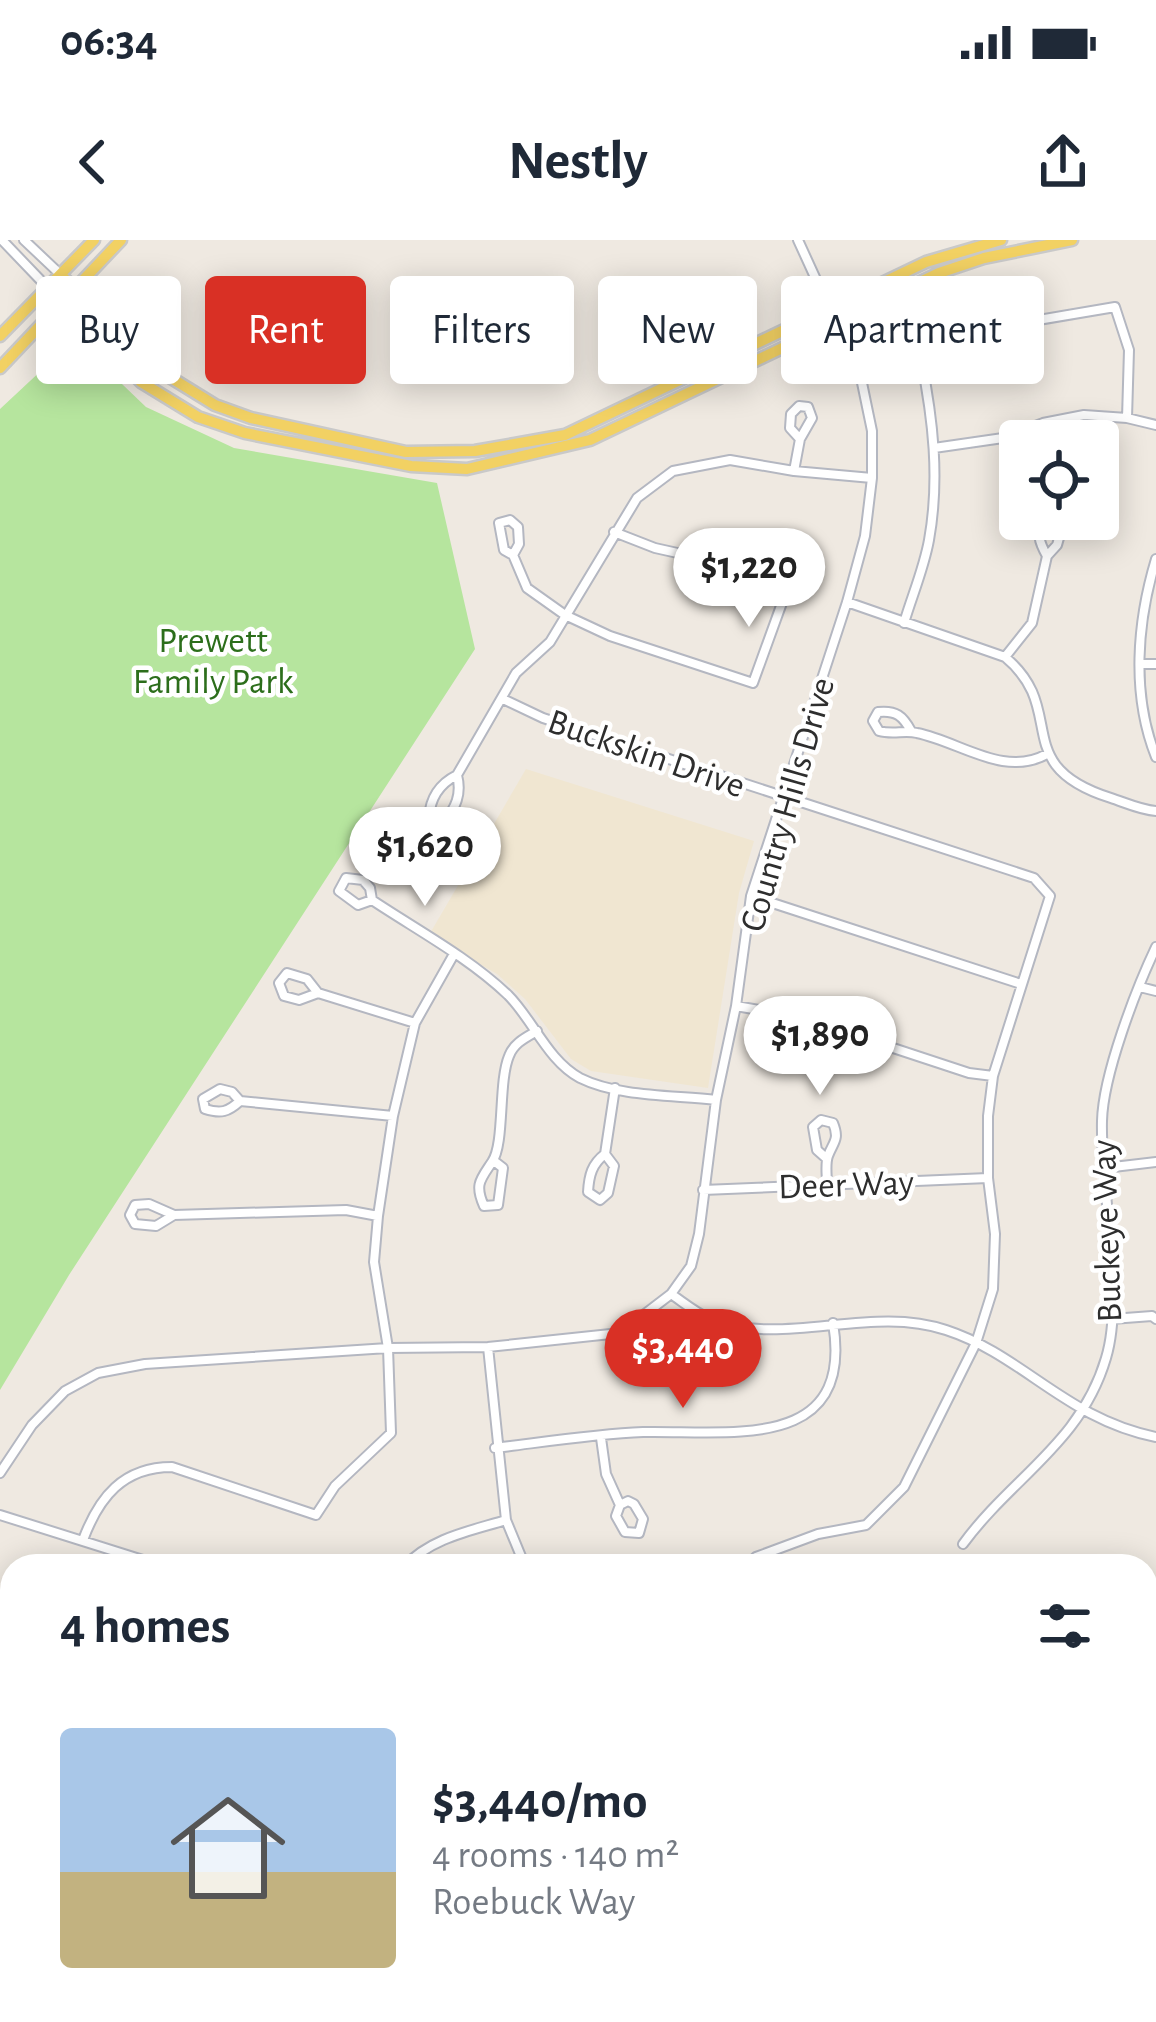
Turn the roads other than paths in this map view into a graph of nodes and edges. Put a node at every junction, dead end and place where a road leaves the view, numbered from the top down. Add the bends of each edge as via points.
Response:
1 (2, 240) edge
2 (24, 240) edge
3 (94, 240) edge
4 (122, 240) edge
5 (798, 240) edge
6 (1001, 240) edge
7 (1072, 240) edge
8 (61, 275) joint
9 (37, 276) edge
10 (87, 276) edge
11 (815, 276) edge
12 (897, 276) edge
13 (937, 276) edge
14 (36, 299) edge
15 (36, 329) edge
16 (781, 331) edge
17 (0, 336) edge
18 (781, 349) edge
19 (0, 368) edge
20 (144, 384) edge
21 (180, 384) edge
22 (861, 384) edge
23 (1127, 418) junction
24 (1156, 425) edge
25 (800, 439) dead end
26 (934, 448) junction
27 (794, 471) junction
28 (872, 478) junction
29 (614, 532) junction
30 (513, 555) dead end
31 (1047, 556) dead end
32 (1156, 559) edge
33 (847, 602) junction
34 (565, 615) junction
35 (904, 622) junction
36 (1005, 657) junction
37 (1140, 664) junction
38 (1156, 664) edge
39 (503, 699) junction
40 (911, 731) junction
41 (1047, 754) junction
42 (1156, 757) edge
43 (457, 775) junction
44 (783, 797) junction
45 (1156, 811) edge
46 (751, 896) junction
47 (372, 900) junction
48 (1156, 947) edge
49 (454, 954) junction
50 (1021, 984) junction
51 (1140, 987) junction
52 (1156, 991) edge
53 (318, 993) junction
54 (736, 1006) junction
55 (415, 1023) junction
56 (537, 1031) junction
57 (993, 1076) junction
58 (615, 1088) junction
59 (716, 1100) junction
60 (241, 1101) junction
61 (393, 1116) junction
62 (605, 1154) junction
63 (826, 1158) junction
64 (494, 1161) junction
65 (1156, 1162) edge
66 (1105, 1168) junction
67 (988, 1178) junction
68 (827, 1184) junction
69 (703, 1190) junction
70 (174, 1215) junction
71 (378, 1216) junction
72 (671, 1294) junction
73 (1154, 1314) edge
74 (1112, 1318) junction
75 (833, 1323) junction
76 (976, 1343) junction
77 (488, 1347) junction
78 (388, 1348) junction
79 (1081, 1412) junction
80 (1156, 1437) edge
81 (601, 1438) junction
82 (495, 1448) junction
83 (0, 1473) edge
84 (620, 1505) dead end
85 (0, 1515) edge
86 (506, 1520) junction
87 (83, 1540) junction
88 (963, 1544) dead end
89 (126, 1554) edge
90 (416, 1554) edge
91 (520, 1554) edge
92 (764, 1554) edge

1 - 9 street
2 - 8 street
3 - 8 main road
4 - 10 main road
5 - 11 street, Country Hills Drive
6 - 12 main road
7 - 13 main road
14 - 17 main road
15 - 19 main road
16 - 21 main road via 565,435 475,451 406,452 251,418
18 - 20 main road via 590,440 467,469 245,434
22 - 28 street, Country Hills Drive
23 - 24 street
23 - 26 street via 1084,415
23 - 26 street via 1129,350 1115,307 1009,325 921,359
25 - 27 street
26 - 35 street via 928,543
27 - 28 street
27 - 29 street via 730,460 673,471 637,498
28 - 33 street, Country Hills Drive
29 - 34 street
29 - 34 street via 791,578 753,683
30 - 34 street via 527,587
31 - 36 street via 1032,623
32 - 37 street
33 - 35 street
33 - 44 street, Country Hills Drive
34 - 39 street
35 - 36 street
36 - 41 street via 1033,691
37 - 38 street
37 - 42 street
39 - 43 street
39 - 44 street, Buckskin Drive
40 - 40 street via 895,712 878,712 873,722 891,735
40 - 41 street via 1006,763 1030,764
41 - 45 street via 1063,777
43 - 43 street via 436,793 429,818 436,823 458,800
44 - 46 street, Country Hills Drive
44 - 50 street, Buckskin Drive via 1043,885 1050,896
46 - 50 street
46 - 54 street, Country Hills Drive
47 - 47 street via 363,880 340,884 346,899
47 - 49 street
48 - 51 street, Buckeye Way
49 - 55 street
49 - 56 street
50 - 57 street, Buckskin Drive
51 - 52 street
51 - 66 street, Buckeye Way via 1106,1086
53 - 53 street via 287,973 279,983 284,996 299,1000
53 - 55 street
54 - 57 street
54 - 59 street, Country Hills Drive
55 - 61 street
56 - 58 street via 570,1071
56 - 64 street via 516,1043 506,1064
57 - 67 street, Buckskin Drive
58 - 59 street
58 - 62 street
59 - 69 street, Country Hills Drive
60 - 60 street via 220,1089 203,1099 218,1113
60 - 61 street
61 - 71 street
62 - 62 street via 589,1176 588,1192 600,1200 614,1166
63 - 63 street via 837,1134 821,1120 813,1140
63 - 68 street
64 - 64 street via 480,1180 484,1206 500,1196 503,1168
65 - 66 street
66 - 74 street, Buckeye Way
67 - 68 street, Deer Way
67 - 76 street, Buckskin Drive via 993,1288
68 - 69 street, Deer Way
69 - 72 street, Country Hills Drive via 691,1266
70 - 70 street via 149,1204 130,1215 135,1224 156,1226
70 - 71 street
71 - 78 street via 374,1262
72 - 75 street via 709,1319 756,1329
72 - 77 street, Country Hills Drive via 620,1333
73 - 74 street
74 - 79 street, Buckeye Way via 1107,1357
75 - 76 street via 917,1322
75 - 81 street via 833,1376 821,1403 795,1421 759,1433
76 - 79 street
76 - 92 street, Buckskin Drive via 904,1487 866,1525
77 - 78 street, Country Hills Drive
77 - 82 street
78 - 83 street, Country Hills Drive via 98,1372 64,1391
78 - 87 street via 391,1433 316,1515 151,1467 109,1490
79 - 80 street
79 - 88 street, Buckeye Way via 1058,1447
81 - 82 street
81 - 84 street
82 - 86 street
85 - 87 street
86 - 90 street
86 - 91 street
87 - 89 street

